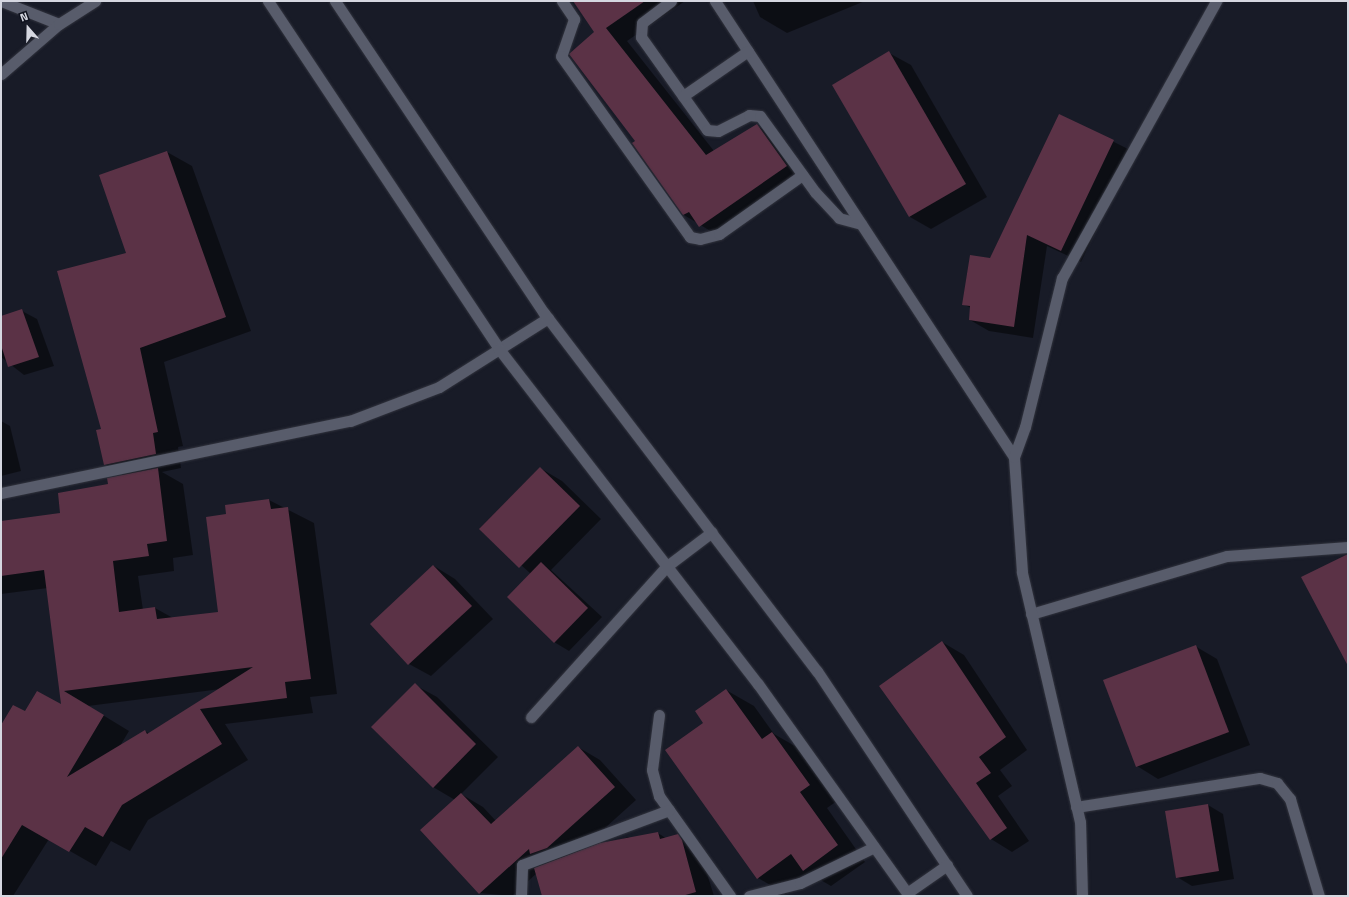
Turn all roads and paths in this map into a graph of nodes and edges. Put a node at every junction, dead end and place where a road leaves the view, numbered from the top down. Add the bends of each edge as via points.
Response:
1 (1, 1) edge
2 (95, 1) edge
3 (268, 1) edge
4 (335, 1) edge
5 (562, 1) edge
6 (671, 1) edge
7 (715, 1) edge
8 (1216, 1) edge
9 (59, 24) junction
10 (748, 51) junction
11 (1, 74) edge
12 (683, 96) junction
13 (802, 175) junction
14 (861, 224) junction
15 (548, 318) junction
16 (499, 348) junction
17 (1014, 457) junction
18 (1, 493) edge
19 (712, 532) junction
20 (1348, 547) edge
21 (667, 566) junction
22 (1031, 614) junction
23 (659, 716) dead end
24 (531, 717) dead end
25 (1076, 807) junction
26 (669, 810) junction
27 (874, 847) junction
28 (947, 865) junction
29 (908, 895) edge
30 (521, 896) edge
31 (730, 896) edge
32 (749, 896) edge
33 (967, 896) edge
34 (1082, 896) edge
35 (1320, 896) edge

1 - 9 street
2 - 9 street
3 - 16 street
4 - 15 street
5 - 13 street via 574,18 561,56 690,237 700,239 719,234
6 - 12 street via 642,23 641,37
7 - 10 street
8 - 17 street via 1062,278 1025,427
9 - 11 street
10 - 12 street
10 - 14 street
12 - 13 street via 707,130 718,131 749,114 760,116
13 - 14 street via 839,218
14 - 17 street
15 - 16 street
15 - 19 street
16 - 18 street via 439,387 350,421
16 - 21 street
17 - 22 street via 1022,572
19 - 21 street
19 - 28 street via 817,671
20 - 22 street via 1227,556
21 - 24 street
21 - 27 street via 758,684
22 - 25 street
23 - 26 street via 652,770 659,796
25 - 34 street
25 - 35 street via 1260,778 1277,783 1290,800
26 - 30 street via 522,865
26 - 31 street
27 - 29 street
27 - 32 street via 800,883
28 - 29 street
28 - 33 street

